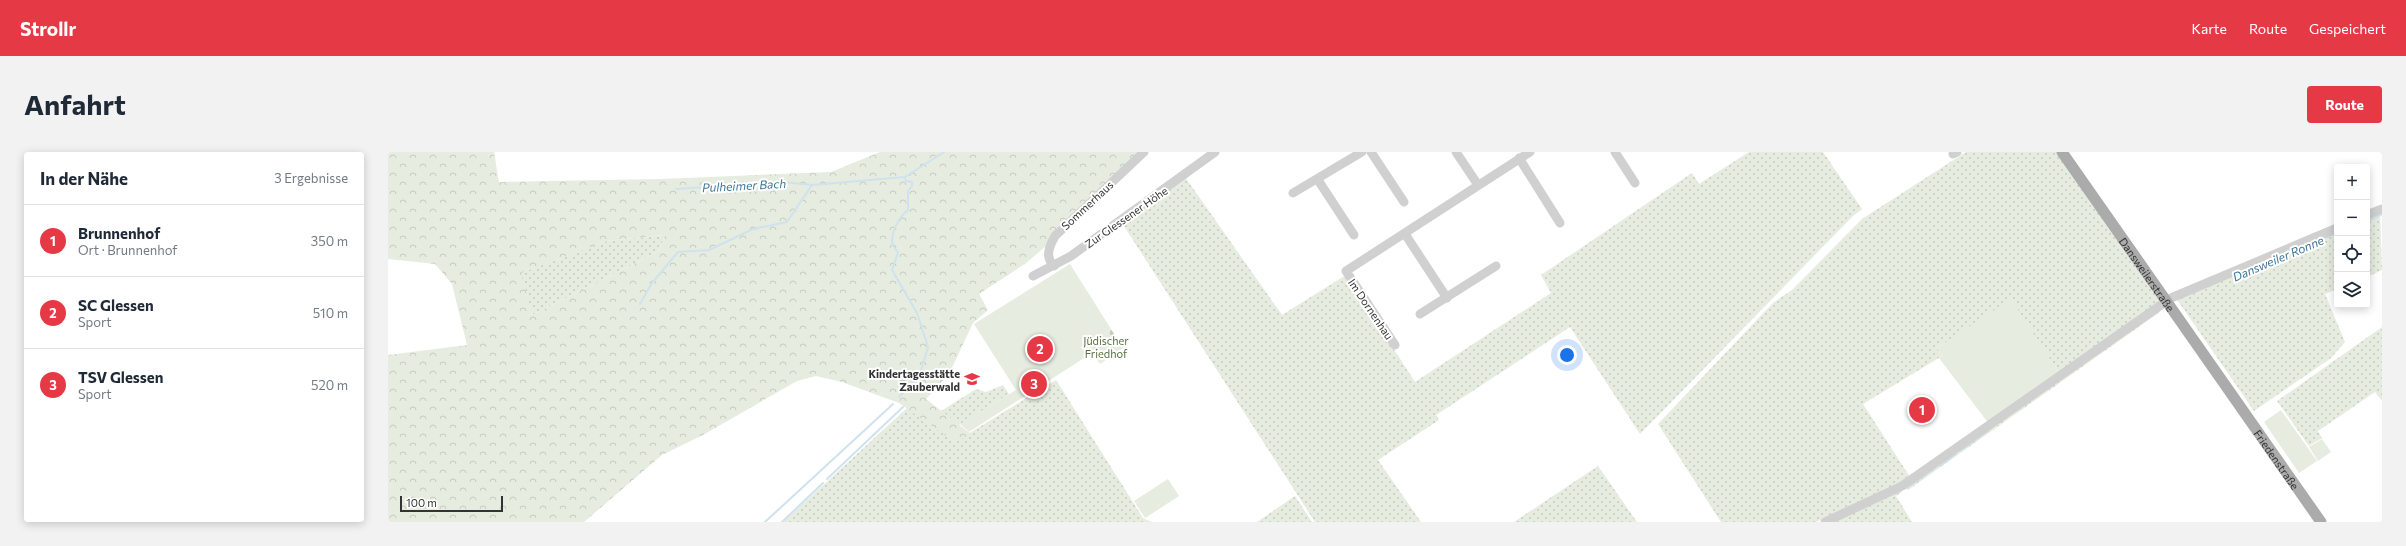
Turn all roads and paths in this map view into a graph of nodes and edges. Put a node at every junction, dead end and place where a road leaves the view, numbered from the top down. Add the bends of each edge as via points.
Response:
1 (1144, 152) edge
2 (1215, 152) edge
3 (1362, 152) edge
4 (1371, 152) edge
5 (1456, 152) edge
6 (1530, 152) edge
7 (1615, 152) edge
8 (2062, 152) edge
9 (1519, 158) junction
10 (1318, 180) junction
11 (1635, 183) dead end
12 (1478, 185) junction
13 (1293, 193) dead end
14 (1404, 202) dead end
15 (2382, 209) edge
16 (2370, 214) edge
17 (1560, 223) dead end
18 (2334, 229) edge
19 (1405, 234) junction
20 (1354, 235) dead end
21 (1054, 266) junction
22 (1496, 266) dead end
23 (1033, 276) dead end
24 (1446, 298) junction
25 (2166, 301) junction
26 (1420, 314) dead end
27 (1395, 345) dead end
28 (2233, 397) joint
29 (1825, 522) edge
30 (2321, 522) edge

1 - 21 street, Sommerhaus via 1062,228 1050,245 1050,260
2 - 21 street, Zur Glessener Höhe via 1120,222
3 - 10 street
4 - 14 street
5 - 12 street
6 - 9 street, Im Dornenhau
7 - 11 street
8 - 25 main road, Dansweilerstraße
9 - 12 street, Im Dornenhau
9 - 17 street
10 - 13 street
10 - 20 street
12 - 19 street, Im Dornenhau
15 - 16 street
18 - 25 street
19 - 24 street
19 - 27 street, Im Dornenhau via 1346,271
21 - 23 street, Zur Glessener Höhe
22 - 24 street
24 - 26 street
25 - 28 main road, Dansweilerstraße
25 - 29 street via 1902,486
28 - 30 main road, Friedenstraße

